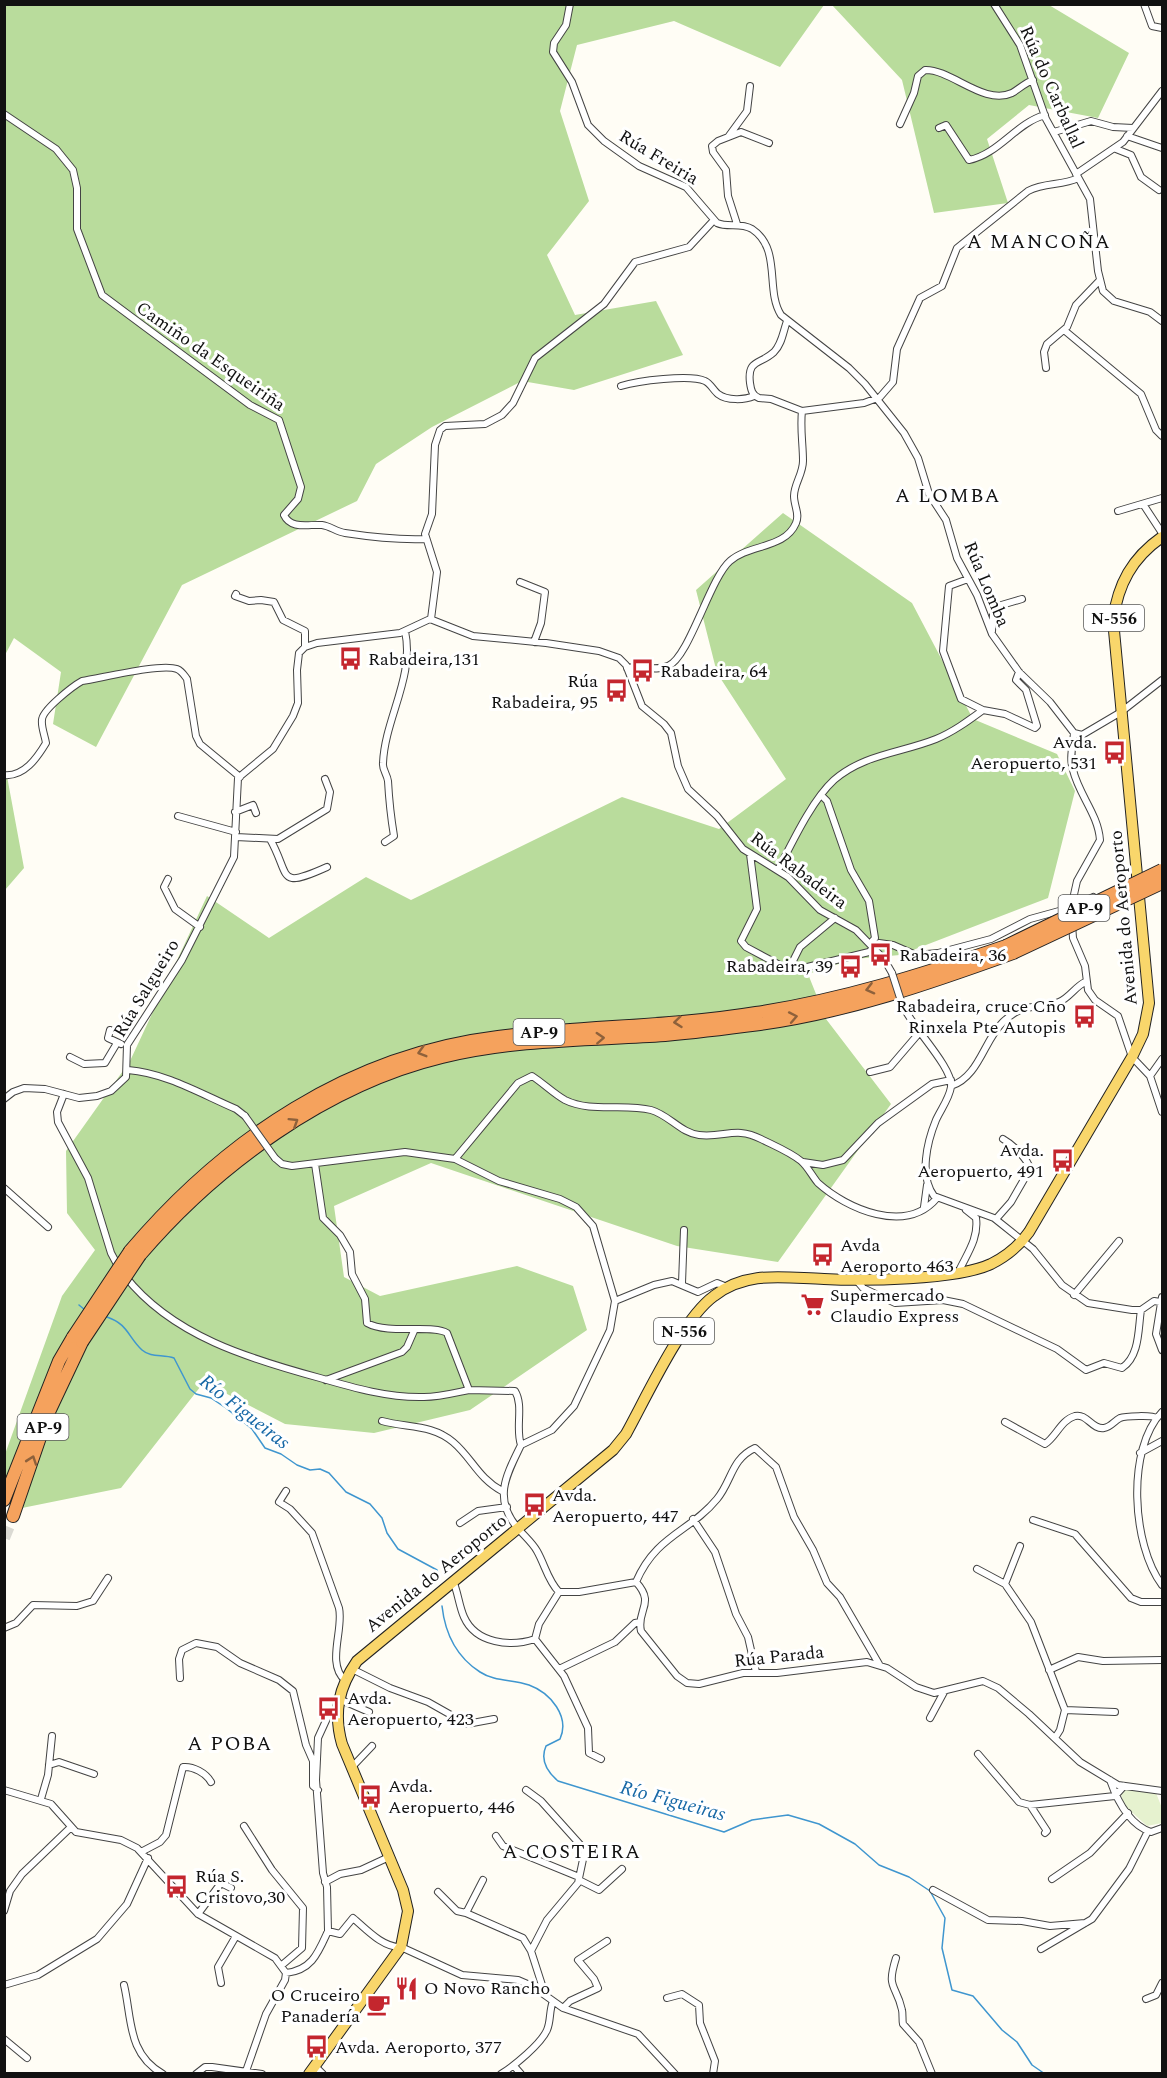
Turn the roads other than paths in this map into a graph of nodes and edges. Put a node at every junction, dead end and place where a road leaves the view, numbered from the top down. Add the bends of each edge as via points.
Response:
1 (570, 4) edge
2 (994, 4) edge
3 (1144, 4) edge
4 (1162, 28) edge
5 (1032, 80) junction
6 (750, 86) dead end
7 (1162, 91) edge
8 (4, 114) edge
9 (1045, 115) junction
10 (900, 124) dead end
11 (939, 128) dead end
12 (1133, 128) junction
13 (1054, 132) junction
14 (1127, 136) junction
15 (728, 137) junction
16 (770, 143) dead end
17 (1116, 148) junction
18 (1162, 148) edge
19 (1077, 176) junction
20 (1159, 190) dead end
21 (714, 220) junction
22 (737, 224) junction
23 (1100, 280) junction
24 (787, 321) junction
25 (1162, 321) edge
26 (1064, 330) junction
27 (1046, 368) dead end
28 (621, 386) dead end
29 (754, 396) junction
30 (876, 398) junction
31 (802, 411) junction
32 (1162, 436) edge
33 (1162, 498) edge
34 (1143, 504) junction
35 (1118, 511) dead end
36 (1162, 535) edge
37 (425, 539) junction
38 (968, 579) junction
39 (520, 582) dead end
40 (236, 594) dead end
41 (1022, 599) dead end
42 (431, 619) junction
43 (405, 631) junction
44 (992, 634) junction
45 (534, 642) junction
46 (304, 649) junction
47 (627, 668) junction
48 (1019, 672) junction
49 (1162, 680) edge
50 (983, 710) junction
51 (1121, 712) junction
52 (1076, 734) junction
53 (4, 775) edge
54 (240, 777) junction
55 (326, 779) dead end
56 (821, 795) junction
57 (235, 812) junction
58 (256, 813) dead end
59 (178, 816) dead end
60 (236, 834) junction
61 (270, 840) junction
62 (385, 842) dead end
63 (750, 854) junction
64 (327, 867) dead end
65 (778, 870) junction
66 (1162, 870) edge
67 (1137, 876) junction
68 (168, 879) dead end
69 (1162, 883) edge
70 (1071, 908) junction
71 (835, 918) junction
72 (200, 927) junction
73 (872, 946) junction
74 (1009, 949) junction
75 (789, 969) junction
76 (1085, 982) junction
77 (110, 1030) dead end
78 (920, 1032) junction
79 (117, 1043) junction
80 (127, 1045) junction
81 (70, 1057) dead end
82 (1132, 1057) junction
83 (1162, 1059) edge
84 (128, 1070) junction
85 (870, 1072) dead end
86 (1150, 1076) junction
87 (951, 1083) junction
88 (64, 1094) junction
89 (4, 1099) edge
90 (1161, 1099) edge
91 (1162, 1112) edge
92 (1003, 1139) dead end
93 (455, 1159) junction
94 (802, 1162) junction
95 (315, 1164) junction
96 (928, 1181) junction
97 (4, 1188) edge
98 (937, 1198) junction
99 (963, 1207) junction
100 (924, 1208) junction
101 (996, 1219) junction
102 (48, 1227) dead end
103 (684, 1230) dead end
104 (1023, 1240) junction
105 (1119, 1241) dead end
106 (958, 1273) junction
107 (856, 1280) junction
108 (682, 1283) junction
109 (727, 1287) junction
110 (1074, 1295) junction
111 (1161, 1299) edge
112 (615, 1301) junction
113 (1141, 1310) junction
114 (414, 1331) junction
115 (77, 1339) junction
116 (1162, 1350) edge
117 (326, 1380) junction
118 (469, 1390) junction
119 (1162, 1412) edge
120 (1156, 1418) junction
121 (382, 1421) dead end
122 (1005, 1422) dead end
123 (1162, 1441) edge
124 (521, 1445) junction
125 (1140, 1453) junction
126 (286, 1491) dead end
127 (502, 1491) junction
128 (4, 1500) edge
129 (507, 1507) junction
130 (14, 1516) tunnel mouth
131 (693, 1519) junction
132 (1034, 1520) dead end
133 (460, 1524) dead end
134 (518, 1528) junction
135 (1020, 1546) dead end
136 (977, 1569) dead end
137 (108, 1578) dead end
138 (453, 1580) junction
139 (636, 1582) junction
140 (1005, 1584) junction
141 (1162, 1585) edge
142 (559, 1592) junction
143 (1162, 1602) edge
144 (640, 1622) junction
145 (4, 1628) edge
146 (535, 1639) junction
147 (1162, 1660) edge
148 (879, 1664) junction
149 (352, 1669) junction
150 (559, 1669) junction
151 (1049, 1670) junction
152 (756, 1672) junction
153 (180, 1678) dead end
154 (345, 1680) junction
155 (944, 1692) junction
156 (339, 1699) junction
157 (1065, 1710) junction
158 (369, 1712) dead end
159 (1115, 1712) dead end
160 (337, 1713) junction
161 (930, 1718) dead end
162 (494, 1719) dead end
163 (52, 1736) dead end
164 (1055, 1738) junction
165 (372, 1746) dead end
166 (978, 1754) dead end
167 (601, 1760) dead end
168 (50, 1765) junction
169 (352, 1767) junction
170 (94, 1774) dead end
171 (1110, 1780) junction
172 (211, 1782) dead end
173 (1124, 1786) junction
174 (4, 1790) edge
175 (318, 1790) junction
176 (526, 1790) dead end
177 (1162, 1791) edge
178 (1115, 1796) junction
179 (41, 1799) junction
180 (1030, 1805) junction
181 (1128, 1814) junction
182 (244, 1826) dead end
183 (70, 1828) junction
184 (1162, 1828) edge
185 (1148, 1831) junction
186 (1045, 1833) dead end
187 (496, 1836) dead end
188 (141, 1852) junction
189 (389, 1857) junction
190 (148, 1858) junction
191 (622, 1869) dead end
192 (579, 1879) junction
193 (1052, 1879) dead end
194 (483, 1880) dead end
195 (325, 1882) junction
196 (231, 1888) dead end
197 (933, 1890) dead end
198 (438, 1892) dead end
199 (5, 1907) edge
200 (466, 1913) junction
201 (198, 1914) junction
202 (1086, 1923) junction
203 (328, 1931) junction
204 (236, 1936) junction
205 (607, 1941) dead end
206 (401, 1947) junction
207 (1041, 1949) dead end
208 (531, 1951) junction
209 (896, 1958) dead end
210 (282, 1965) junction
211 (286, 1973) junction
212 (221, 1983) dead end
213 (1162, 1983) edge
214 (4, 1985) edge
215 (124, 1985) dead end
216 (540, 1991) junction
217 (667, 1998) dead end
218 (1146, 1999) dead end
219 (553, 2001) junction
220 (563, 2008) junction
221 (4, 2039) edge
222 (27, 2058) dead end
223 (514, 2066) junction
224 (316, 2071) edge
225 (163, 2073) edge
226 (196, 2073) edge
227 (245, 2073) edge
228 (262, 2073) edge
229 (501, 2073) edge
230 (521, 2073) edge
231 (675, 2073) edge
232 (713, 2073) edge
233 (932, 2073) edge

1 - 21 street, Rúa Freiria via 566,25 553,48 572,82 588,125 639,166 686,186
2 - 5 street, Rúa do Carballal via 1020,45
3 - 4 street via 1152,26
5 - 9 street, Rúa do Carballal
5 - 10 street via 1010,93 988,94 925,70 918,76
6 - 15 street via 747,111
7 - 12 street
8 - 37 street, Camiño da Esqueiriña via 57,150 73,170 77,229 102,295 250,405 279,420 301,487 298,499 284,515 286,519 294,525 325,525 341,532 392,540
9 - 11 street via 994,150 969,160 946,125
9 - 13 street, Rúa do Carballal
12 - 13 street via 1091,121
12 - 14 street
13 - 19 street, Rúa do Carballal
14 - 17 street
14 - 18 street
15 - 16 street via 745,132
15 - 22 street via 715,142 712,149 726,170 728,196
17 - 19 street
17 - 20 street via 1131,155 1141,177
19 - 23 street, Rúa do Carballal via 1093,212
19 - 30 street via 1065,183 1040,185 1028,191 957,248 942,286 920,298 897,349 893,382
21 - 22 street via 723,225
21 - 37 street via 689,247 635,262 603,304 531,362 513,403 502,415 485,424 445,426 440,430 435,445 432,514
22 - 24 street via 754,231 764,244 774,277 776,305
23 - 25 street via 1103,291 1114,301 1150,312
23 - 26 street via 1076,305
24 - 29 street via 777,348 748,372
24 - 30 street via 849,368
26 - 27 street via 1047,344
26 - 32 street via 1141,394
28 - 29 street via 668,379 705,381 725,398
29 - 31 street
30 - 31 street
30 - 38 street, Rúa Lomba via 912,445 929,494 946,520
31 - 47 street via 803,462 794,496 798,518 791,532 729,562 672,664 662,668
33 - 34 street
34 - 35 street
34 - 36 street
36 - 51 main road, Avenida do Aeroporto / N-556 via 1135,562 1117,599 1113,635
37 - 42 street via 437,572
38 - 44 street, Rúa Lomba
38 - 50 street via 949,586 943,651 961,699
39 - 45 street via 545,592
40 - 46 street via 249,601 274,602 283,620 304,631
41 - 44 street via 998,606
42 - 43 street
42 - 45 street via 473,636
43 - 46 street via 317,643
43 - 62 street via 407,654 401,694 387,734 382,764 394,836
44 - 48 street, Rúa Lomba
45 - 47 street via 611,654
46 - 54 street via 297,662 298,703 294,716 273,749
47 - 63 street, Rúa Rabadeira via 642,706 671,733 688,789
48 - 50 street via 1016,680 1026,690 1037,726
48 - 52 street, Rúa Lomba
49 - 51 street
50 - 56 street via 949,734 865,761 834,780
51 - 52 street
51 - 67 main road, Avenida do Aeroporto / N-556
52 - 70 street via 1071,751 1073,770 1089,802 1100,840 1077,881
53 - 54 street via 12,776 38,757 46,743 42,723 45,711 75,685 143,670 173,668 186,679 200,744
54 - 57 street, Rúa Salgueiro via 236,783
55 - 61 street via 330,801 327,809 292,832
56 - 65 street
56 - 73 street via 851,870 872,907
57 - 58 street via 253,806
57 - 60 street, Rúa Salgueiro
59 - 60 street
60 - 61 street
60 - 72 street, Rúa Salgueiro via 234,857
61 - 64 street via 279,865 289,878 297,879
63 - 65 street, Rúa Rabadeira
63 - 75 street via 757,909 742,945
65 - 71 street, Rúa Rabadeira via 817,907
66 - 74 highway, AP-9, bridge
67 - 70 street
67 - 82 main road, Avenida do Aeroporto / N-556 via 1149,1003 1143,1034
68 - 72 street, Rúa Salgueiro via 164,887 175,909
69 - 74 highway, AP-9, bridge
70 - 73 street via 1046,913 991,939 938,953 916,955 886,943
70 - 76 street via 1073,938 1085,966
71 - 73 street, Rúa Rabadeira via 856,930
71 - 75 street via 800,947
72 - 80 street, Rúa Salgueiro
73 - 75 street via 869,952
73 - 78 street, Rúa Rabadeira, bridge via 884,959 907,1017
74 - 115 highway, AP-9, bridge via 917,988 841,1008 666,1035 496,1047 441,1057 388,1075 320,1106 215,1178 135,1253
76 - 82 street via 1095,1000 1118,1016
76 - 87 street via 1062,1000 1026,1006 1010,1016 993,1033 967,1076 960,1083
77 - 79 street via 108,1038
78 - 85 street via 890,1067
78 - 87 street, Rúa Rabadeira
79 - 80 street
79 - 81 street via 105,1064 84,1064
80 - 84 street, Rúa Salgueiro
82 - 86 street
82 - 104 main road, Avenida do Aeroporto / N-556
83 - 86 street
84 - 88 street via 121,1082 104,1095 85,1098
84 - 95 street, bridge via 164,1077 236,1109 282,1164
86 - 90 street
87 - 94 street via 932,1084 878,1123 843,1160 823,1165
87 - 96 street via 932,1134 926,1161
88 - 89 street via 24,1088
88 - 117 street via 57,1112 58,1122 88,1178 115,1263 130,1283 165,1314 220,1347
90 - 91 street
92 - 101 street via 1011,1143 1030,1169
93 - 94 street via 518,1083 532,1076 566,1100 582,1105 651,1110 700,1136 738,1131 752,1134
93 - 95 street via 405,1152
93 - 112 street via 499,1180 576,1207 593,1226
94 - 100 street via 818,1182 871,1213 899,1217
95 - 114 street via 323,1218 340,1234 350,1252 352,1274 365,1299 367,1323
96 - 98 street
96 - 100 street
97 - 102 street
98 - 99 street
98 - 100 street
99 - 101 street
99 - 106 street via 976,1218 977,1229
101 - 104 street
103 - 108 street
104 - 106 main road, Avenida do Aeroporto / N-556 via 991,1264
104 - 110 street
105 - 110 street
106 - 107 main road, Avenida do Aeroporto / N-556
107 - 109 main road, Avenida do Aeroporto / N-556 via 761,1277
107 - 113 street via 863,1288 895,1303 953,1301 971,1306 1057,1348 1086,1370 1104,1363 1126,1366 1136,1351
108 - 109 street via 698,1292 717,1283
108 - 112 street via 654,1285
109 - 134 main road, Avenida do Aeroporto / N-556 via 704,1304 689,1323 617,1445
110 - 113 street via 1096,1306
111 - 113 street
111 - 116 street via 1156,1334
112 - 124 street via 610,1330 574,1406 552,1430
114 - 117 street via 402,1352
114 - 118 street via 437,1329 447,1333
115 - 128 highway, AP-9 via 60,1361
130 -> 115 highway, AP-9
117 - 118 street via 359,1389 422,1397
118 - 124 street via 515,1391
119 - 120 street
120 - 122 street via 1122,1417 1099,1428 1075,1416 1045,1444
120 - 125 street
121 - 127 street via 423,1426 446,1437 484,1481
123 - 125 street
124 - 127 street
125 - 141 street via 1141,1532 1150,1565
126 - 154 street via 279,1502 312,1533 339,1608 337,1661
127 - 129 street
129 - 133 street via 478,1511
129 - 134 street
131 - 139 street via 657,1548
131 - 148 street via 719,1497 737,1461 755,1448 763,1453 776,1467 797,1524 826,1583 840,1597
131 - 152 street via 715,1552 748,1637
132 - 143 street via 1075,1534 1131,1598
134 - 138 main road, Avenida do Aeroporto / N-556
134 - 142 street via 537,1552
135 - 140 street
136 - 140 street
137 - 145 street via 93,1601 30,1606 16,1623
138 - 146 street via 463,1616 481,1637 519,1643
138 - 149 main road, Avenida do Aeroporto / N-556 via 372,1646
139 - 142 street
139 - 144 street via 646,1598
140 - 151 street via 1031,1622
142 - 146 street
144 - 150 street via 615,1642
144 - 152 street, Rúa Parada via 641,1631 687,1683
146 - 150 street
147 - 151 street via 1103,1661 1078,1657
148 - 152 street, Rúa Parada
148 - 155 street via 916,1687
149 - 154 main road, Avenida do Aeroporto / N-556
149 - 162 street via 428,1702 467,1724
150 - 167 street via 588,1728 589,1753
151 - 157 street
153 - 175 street via 178,1659 182,1650 196,1643 217,1647 240,1663 286,1684 297,1697 313,1761 313,1786
154 - 156 main road, Avenida do Aeroporto / N-556
155 - 161 street
155 - 164 street via 975,1681 991,1684
156 - 158 street
156 - 160 main road, Avenida do Aeroporto / N-556
157 - 159 street
157 - 164 street
160 - 169 main road, Avenida do Aeroporto / N-556
160 - 175 street via 329,1714 318,1738
163 - 168 street
164 - 171 street via 1080,1762
165 - 169 street
166 - 180 street via 1019,1802
168 - 170 street via 59,1762
168 - 179 street
169 - 189 main road, Avenida do Aeroporto / N-556
171 - 173 street
171 - 178 street
172 - 188 street via 193,1768 183,1767 166,1835
173 - 177 street
173 - 178 street
174 - 179 street
175 - 195 street
176 - 192 street via 583,1847
178 - 180 street
178 - 181 street
179 - 183 street via 55,1807
180 - 186 street
181 - 185 street
181 - 193 street via 1090,1853
182 - 210 street via 303,1908 302,1948
183 - 188 street via 122,1840
183 - 199 street via 22,1874
184 - 185 street
185 - 202 street via 1129,1869
187 - 192 street via 502,1846
188 - 190 street
189 - 195 street
189 - 206 main road, Avenida do Aeroporto / N-556 via 407,1907
190 - 201 street
190 - 214 street via 127,1904 97,1939 38,1975
191 - 192 street via 599,1890
192 - 208 street via 543,1925
194 - 200 street
195 - 203 street
196 - 201 street via 221,1883
197 - 202 street via 988,1920 1050,1926
198 - 200 street via 457,1911
200 - 208 street via 523,1938
201 - 204 street
202 - 207 street
203 - 206 street via 340,1934 353,1918 382,1942
203 - 211 street via 310,1964
204 - 210 street
204 - 212 street via 218,1967
205 - 220 street via 578,1960 598,1988
206 - 216 street via 462,1975 510,1978
206 - 224 main road, Avenida do Aeroporto / N-556
208 - 216 street via 542,1985
209 - 233 street via 892,1988 902,2010 903,2024 919,2042
210 - 211 street
211 - 227 street via 284,1986 266,2014
213 - 218 street via 1156,1995
215 - 225 street via 132,2036 150,2064
216 - 219 street
217 - 232 street via 682,1994 699,2005 700,2024 715,2061
219 - 220 street
219 - 223 street via 543,2037
220 - 231 street via 638,2034
221 - 222 street
223 - 229 street
223 - 230 street
226 - 227 street via 205,2067
227 - 228 street

